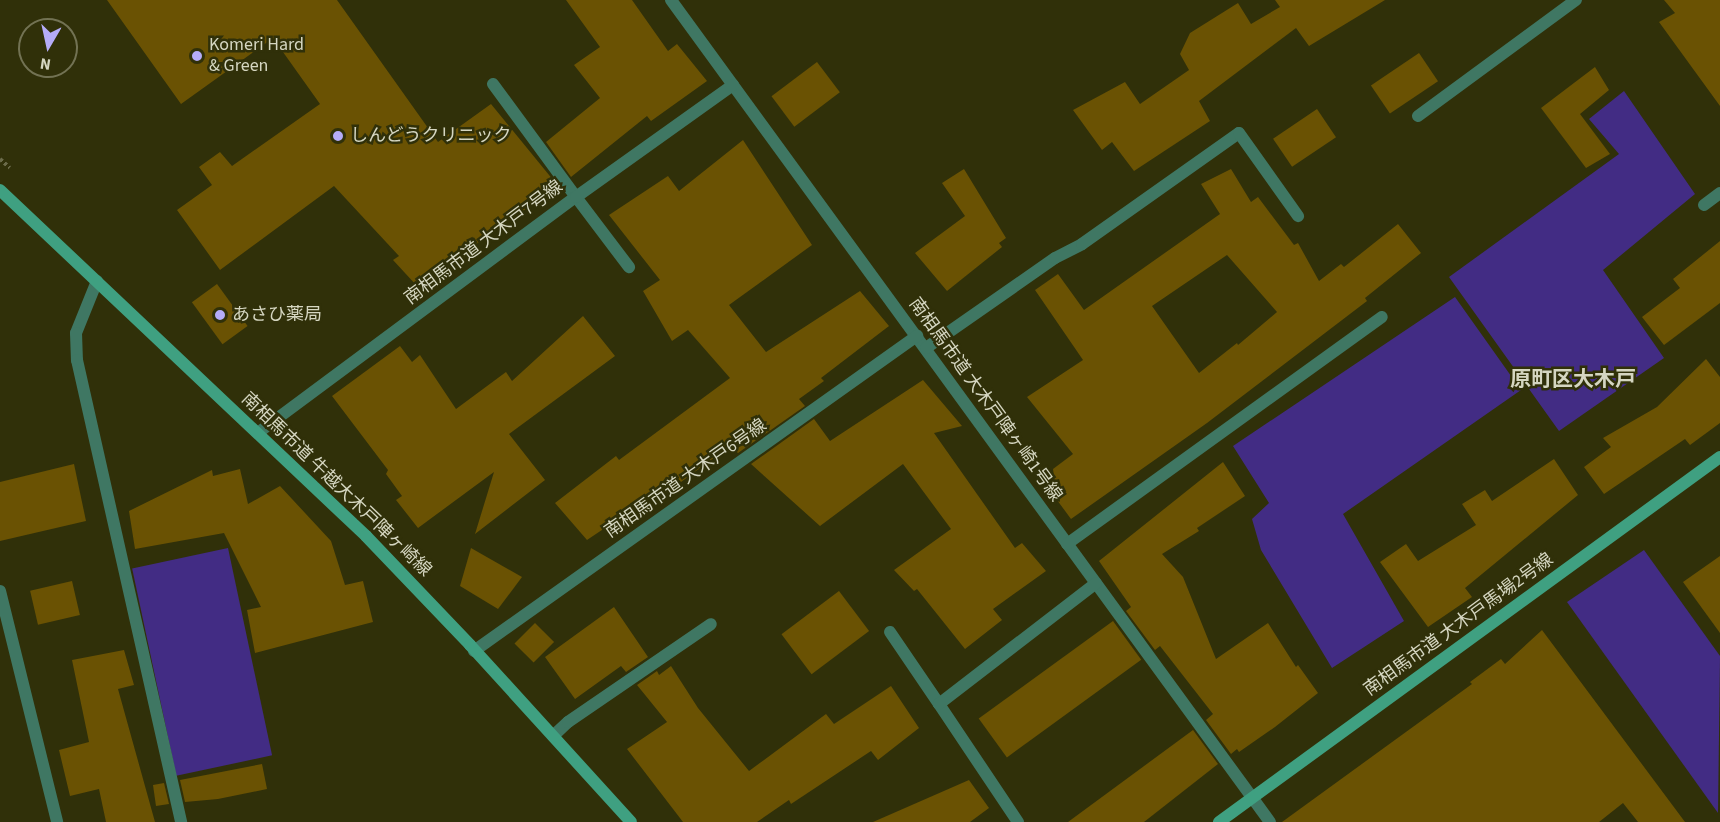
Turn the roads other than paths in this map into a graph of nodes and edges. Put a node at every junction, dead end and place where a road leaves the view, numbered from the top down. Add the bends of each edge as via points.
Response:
1 (671, 0) edge
2 (1576, 0) edge
3 (493, 84) dead end
4 (733, 86) junction
5 (1418, 116) dead end
6 (0, 190) edge
7 (1720, 193) edge
8 (576, 197) junction
9 (1704, 205) dead end
10 (1298, 216) dead end
11 (629, 267) dead end
12 (97, 281) junction
13 (1382, 317) dead end
14 (917, 336) junction
15 (926, 348) junction
16 (259, 432) junction
17 (1720, 457) edge
18 (1067, 544) junction
19 (1096, 583) junction
20 (0, 591) edge
21 (711, 624) dead end
22 (890, 632) dead end
23 (474, 651) junction
24 (939, 704) junction
25 (554, 736) junction
26 (1252, 797) junction
27 (57, 822) edge
28 (181, 822) edge
29 (631, 822) edge
30 (1018, 822) edge
31 (1219, 822) edge
32 (1270, 822) edge

1 - 4 street, 南相馬市道 大木戸陣ヶ崎1号線
2 - 5 street
3 - 8 street
4 - 8 street, 南相馬市道 大木戸7号線
4 - 14 street, 南相馬市道 大木戸陣ヶ崎1号線
6 - 12 street, 南相馬市道 牛越大木戸陣ヶ崎線
7 - 9 street
8 - 11 street
8 - 16 street, 南相馬市道 大木戸7号線
10 - 15 street via 1239,133
12 - 16 street, 南相馬市道 牛越大木戸陣ヶ崎線
12 - 28 street via 76,333 77,360
13 - 18 street
14 - 15 street, 南相馬市道 大木戸陣ヶ崎1号線
14 - 23 street, 南相馬市道 大木戸6号線
15 - 18 street, 南相馬市道 大木戸陣ヶ崎1号線
16 - 23 street, 南相馬市道 牛越大木戸陣ヶ崎線 via 366,536
17 - 26 street, 南相馬市道 大木戸馬場2号線
18 - 19 street, 南相馬市道 大木戸陣ヶ崎1号線
19 - 24 street
19 - 26 street, 南相馬市道 大木戸陣ヶ崎1号線
20 - 27 street
21 - 25 street via 575,717
22 - 24 street
23 - 25 street, 南相馬市道 牛越大木戸陣ヶ崎線
24 - 30 street
25 - 29 street, 南相馬市道 牛越大木戸陣ヶ崎線
26 - 31 street, 南相馬市道 大木戸馬場2号線
26 - 32 street, 南相馬市道 大木戸陣ヶ崎1号線

